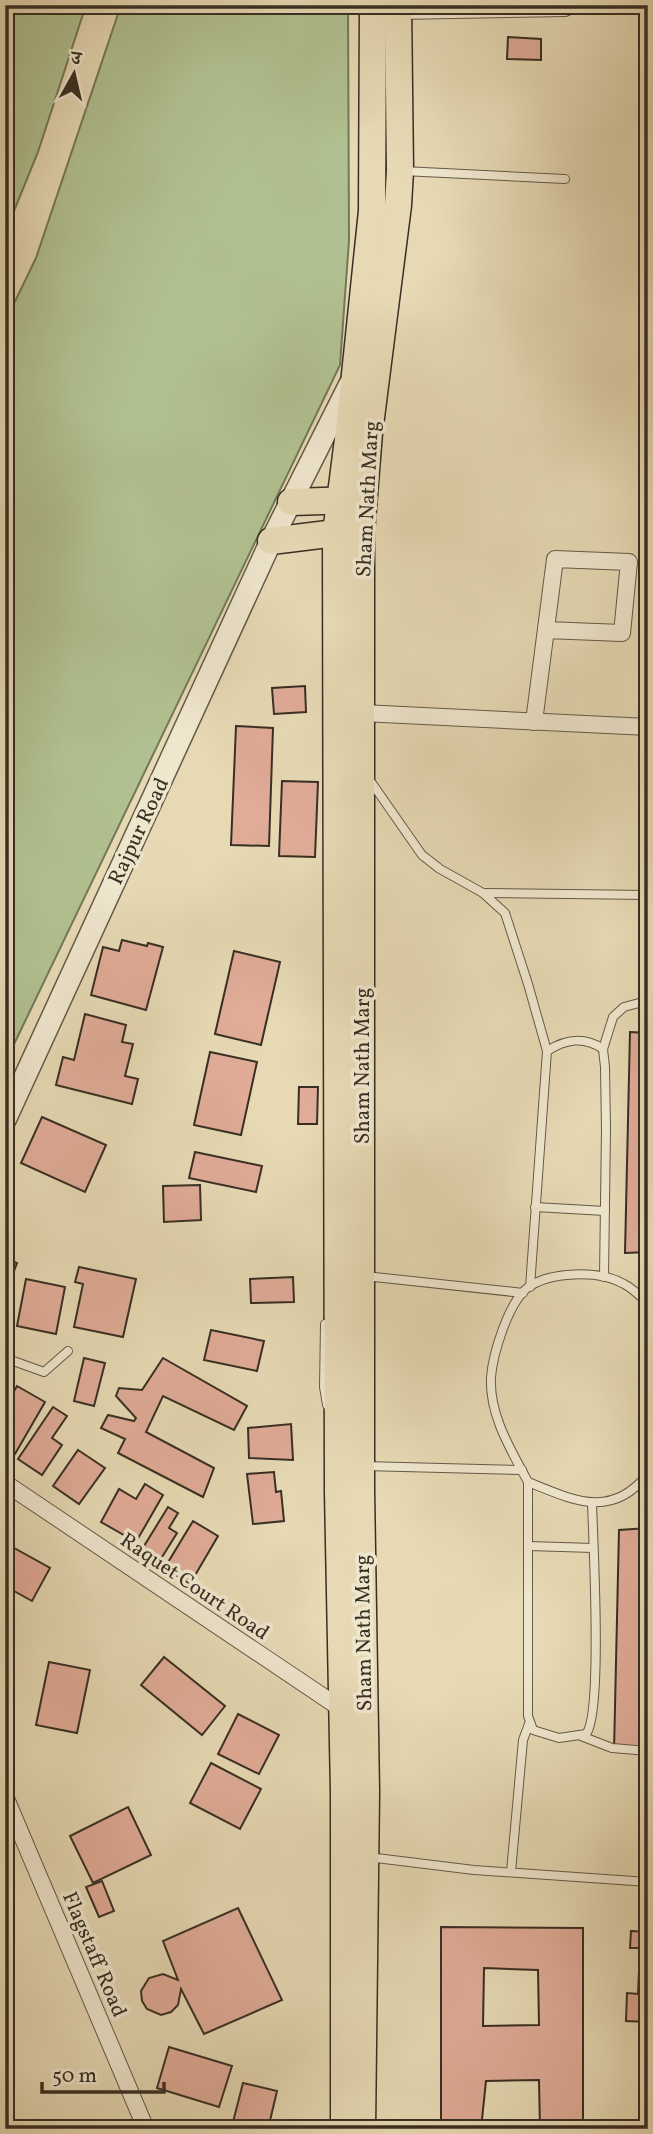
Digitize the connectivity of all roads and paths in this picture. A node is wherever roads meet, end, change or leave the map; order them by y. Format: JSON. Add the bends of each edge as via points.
{"nodes":[{"id":1,"x":570,"y":5,"type":"edge"},
{"id":2,"x":390,"y":7,"type":"edge"},
{"id":3,"x":400,"y":171,"type":"junction"},
{"id":4,"x":565,"y":179,"type":"dead end"},
{"id":5,"x":355,"y":373,"type":"junction"},
{"id":6,"x":352,"y":500,"type":"junction"},
{"id":7,"x":291,"y":502,"type":"junction"},
{"id":8,"x":348,"y":533,"type":"junction"},
{"id":9,"x":271,"y":541,"type":"junction"},
{"id":10,"x":546,"y":630,"type":"junction"},
{"id":11,"x":362,"y":713,"type":"junction"},
{"id":12,"x":534,"y":722,"type":"junction"},
{"id":13,"x":648,"y":727,"type":"edge"},
{"id":14,"x":349,"y":768,"type":"junction"},
{"id":15,"x":483,"y":893,"type":"junction"},
{"id":16,"x":648,"y":895,"type":"edge"},
{"id":17,"x":648,"y":1003,"type":"edge"},
{"id":18,"x":603,"y":1049,"type":"junction"},
{"id":19,"x":547,"y":1051,"type":"junction"},
{"id":20,"x":337,"y":1106,"type":"junction"},
{"id":21,"x":5,"y":1120,"type":"edge"},
{"id":22,"x":327,"y":1140,"type":"dead end"},
{"id":23,"x":535,"y":1208,"type":"junction"},
{"id":24,"x":605,"y":1211,"type":"junction"},
{"id":25,"x":349,"y":1276,"type":"junction"},
{"id":26,"x":604,"y":1277,"type":"junction"},
{"id":27,"x":526,"y":1290,"type":"junction"},
{"id":28,"x":648,"y":1304,"type":"edge"},
{"id":29,"x":325,"y":1308,"type":"dead end"},
{"id":30,"x":68,"y":1351,"type":"dead end"},
{"id":31,"x":5,"y":1358,"type":"edge"},
{"id":32,"x":338,"y":1430,"type":"junction"},
{"id":33,"x":349,"y":1465,"type":"junction"},
{"id":34,"x":522,"y":1470,"type":"junction"},
{"id":35,"x":648,"y":1474,"type":"edge"},
{"id":36,"x":528,"y":1482,"type":"junction"},
{"id":37,"x":5,"y":1483,"type":"edge"},
{"id":38,"x":592,"y":1503,"type":"junction"},
{"id":39,"x":529,"y":1546,"type":"junction"},
{"id":40,"x":593,"y":1548,"type":"junction"},
{"id":41,"x":354,"y":1715,"type":"junction"},
{"id":42,"x":529,"y":1724,"type":"junction"},
{"id":43,"x":581,"y":1736,"type":"junction"},
{"id":44,"x":648,"y":1751,"type":"edge"},
{"id":45,"x":5,"y":1796,"type":"edge"},
{"id":46,"x":355,"y":1856,"type":"junction"},
{"id":47,"x":511,"y":1872,"type":"junction"},
{"id":48,"x":648,"y":1882,"type":"edge"},
{"id":49,"x":146,"y":2129,"type":"edge"},
{"id":50,"x":344,"y":2129,"type":"edge"},
{"id":51,"x":362,"y":2129,"type":"edge"}],
"edges":[{"from":1,"to":2,"type":"street"},
{"from":2,"to":3,"type":"main road","name":"Sham Nath Marg"},
{"from":2,"to":5,"type":"main road","name":"Sham Nath Marg"},
{"from":3,"to":4,"type":"lane"},
{"from":3,"to":6,"type":"main road","name":"Sham Nath Marg","via":[[369,433]]},
{"from":5,"to":6,"type":"main road","name":"Sham Nath Marg"},
{"from":5,"to":7,"type":"street","name":"Rajpur Road"},
{"from":6,"to":7,"type":"main road"},
{"from":6,"to":8,"type":"main road","name":"Sham Nath Marg"},
{"from":7,"to":9,"type":"street","name":"Rajpur Road"},
{"from":8,"to":9,"type":"main road"},
{"from":8,"to":11,"type":"main road","name":"Sham Nath Marg"},
{"from":8,"to":14,"type":"main road","name":"Sham Nath Marg"},
{"from":9,"to":21,"type":"street","name":"Rajpur Road"},
{"from":10,"to":10,"type":"street","via":[[555,559],[629,562],[622,633]]},
{"from":10,"to":12,"type":"street"},
{"from":11,"to":12,"type":"street"},
{"from":11,"to":14,"type":"main road","name":"Sham Nath Marg"},
{"from":12,"to":13,"type":"street"},
{"from":14,"to":15,"type":"lane","via":[[422,855]]},
{"from":14,"to":20,"type":"main road","name":"Sham Nath Marg"},
{"from":14,"to":25,"type":"main road","name":"Sham Nath Marg"},
{"from":15,"to":16,"type":"lane"},
{"from":15,"to":19,"type":"lane","via":[[505,913]]},
{"from":17,"to":18,"type":"lane","via":[[624,1007],[613,1017]]},
{"from":18,"to":19,"type":"lane","via":[[592,1041],[576,1040]]},
{"from":18,"to":24,"type":"lane"},
{"from":19,"to":23,"type":"lane"},
{"from":20,"to":22,"type":"lane"},
{"from":20,"to":25,"type":"main road","name":"Sham Nath Marg"},
{"from":23,"to":24,"type":"lane"},
{"from":23,"to":27,"type":"lane"},
{"from":24,"to":26,"type":"lane"},
{"from":25,"to":27,"type":"lane"},
{"from":25,"to":32,"type":"main road","name":"Sham Nath Marg"},
{"from":25,"to":33,"type":"main road","name":"Sham Nath Marg"},
{"from":26,"to":27,"type":"lane","via":[[555,1276]]},
{"from":26,"to":28,"type":"lane","via":[[621,1282]]},
{"from":27,"to":34,"type":"lane","via":[[504,1326],[494,1352],[491,1380],[495,1413]]},
{"from":29,"to":32,"type":"lane","via":[[324,1394]]},
{"from":30,"to":31,"type":"lane","via":[[44,1372]]},
{"from":32,"to":33,"type":"main road","name":"Sham Nath Marg"},
{"from":33,"to":34,"type":"lane"},
{"from":33,"to":41,"type":"main road","name":"Sham Nath Marg"},
{"from":34,"to":36,"type":"lane"},
{"from":35,"to":38,"type":"lane","via":[[628,1494]]},
{"from":36,"to":38,"type":"lane"},
{"from":36,"to":39,"type":"lane"},
{"from":37,"to":41,"type":"street","name":"Raquet Court Road"},
{"from":38,"to":40,"type":"lane"},
{"from":39,"to":40,"type":"lane"},
{"from":39,"to":42,"type":"lane"},
{"from":40,"to":43,"type":"lane","via":[[596,1676],[590,1729]]},
{"from":41,"to":46,"type":"main road","name":"Sham Nath Marg"},
{"from":42,"to":43,"type":"lane","via":[[533,1730],[559,1738]]},
{"from":42,"to":47,"type":"lane","via":[[523,1740]]},
{"from":43,"to":44,"type":"lane","via":[[612,1748]]},
{"from":45,"to":49,"type":"street","name":"Flagstaff Road"},
{"from":46,"to":47,"type":"lane"},
{"from":46,"to":50,"type":"main road","name":"Sham Nath Marg"},
{"from":46,"to":51,"type":"main road","name":"Sham Nath Marg"},
{"from":47,"to":48,"type":"lane"}]}
